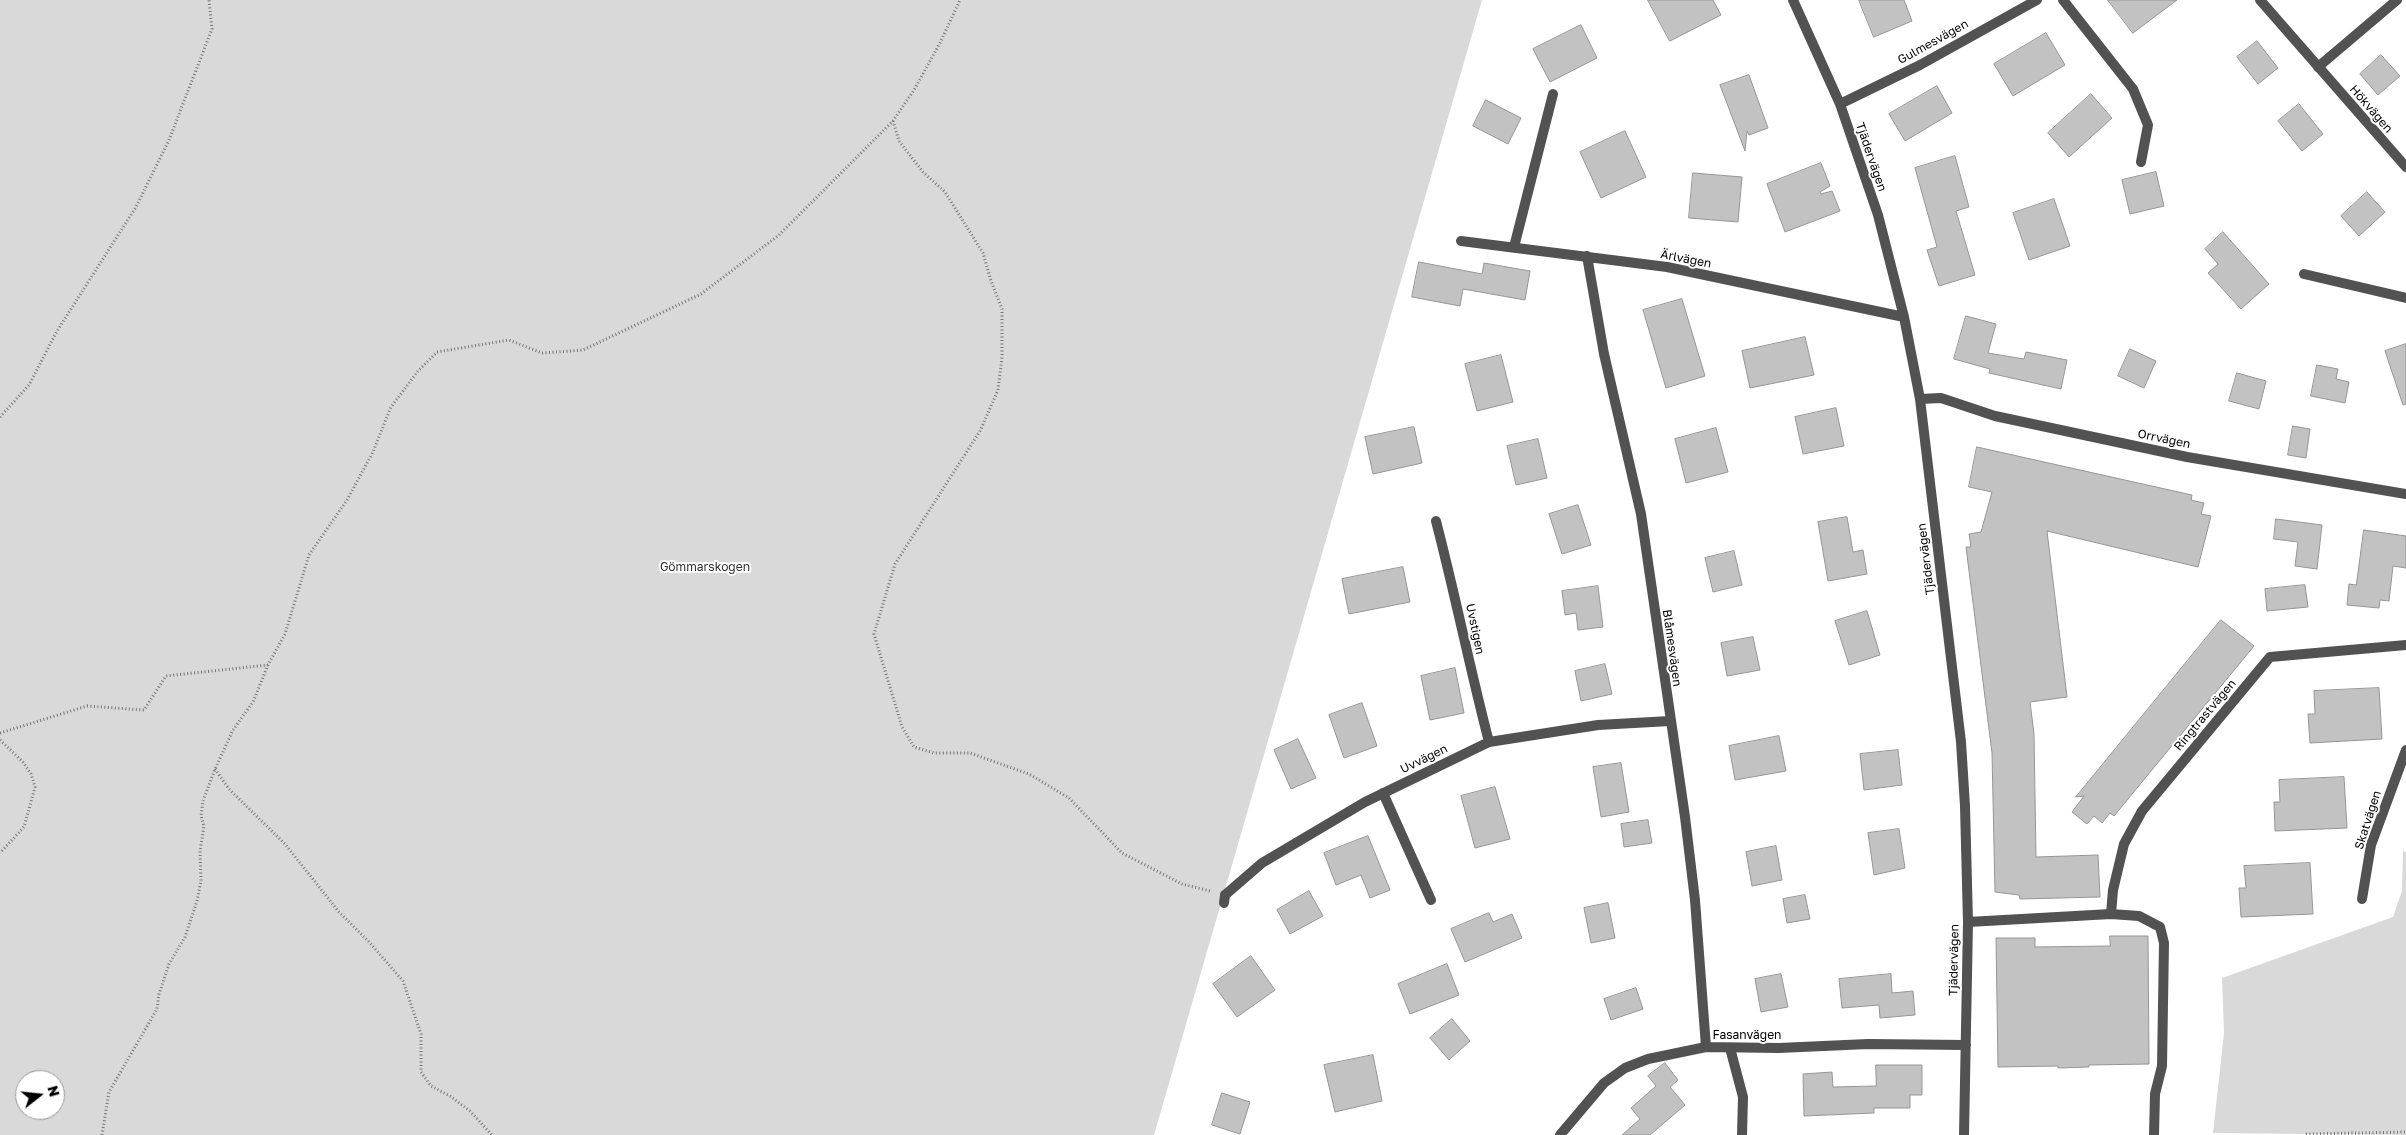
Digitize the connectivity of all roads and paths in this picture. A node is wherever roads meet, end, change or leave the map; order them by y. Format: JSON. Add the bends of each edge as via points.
{"nodes":[{"id":1,"x":209,"y":0,"type":"edge"},
{"id":2,"x":960,"y":0,"type":"edge"},
{"id":3,"x":1793,"y":0,"type":"edge"},
{"id":4,"x":2037,"y":0,"type":"edge"},
{"id":5,"x":2063,"y":0,"type":"edge"},
{"id":6,"x":2260,"y":0,"type":"edge"},
{"id":7,"x":2397,"y":0,"type":"edge"},
{"id":8,"x":2318,"y":67,"type":"junction"},
{"id":9,"x":1553,"y":94,"type":"dead end"},
{"id":10,"x":1840,"y":104,"type":"junction"},
{"id":11,"x":893,"y":121,"type":"junction"},
{"id":12,"x":2141,"y":162,"type":"dead end"},
{"id":13,"x":2406,"y":167,"type":"edge"},
{"id":14,"x":1461,"y":241,"type":"dead end"},
{"id":15,"x":1514,"y":247,"type":"junction"},
{"id":16,"x":1587,"y":256,"type":"junction"},
{"id":17,"x":2304,"y":274,"type":"dead end"},
{"id":18,"x":2406,"y":298,"type":"edge"},
{"id":19,"x":1904,"y":316,"type":"junction"},
{"id":20,"x":1920,"y":399,"type":"junction"},
{"id":21,"x":0,"y":417,"type":"edge"},
{"id":22,"x":2406,"y":494,"type":"edge"},
{"id":23,"x":1436,"y":521,"type":"dead end"},
{"id":24,"x":2406,"y":646,"type":"edge"},
{"id":25,"x":268,"y":665,"type":"junction"},
{"id":26,"x":1670,"y":721,"type":"junction"},
{"id":27,"x":0,"y":733,"type":"edge"},
{"id":28,"x":0,"y":740,"type":"edge"},
{"id":29,"x":1489,"y":742,"type":"junction"},
{"id":30,"x":2406,"y":750,"type":"edge"},
{"id":31,"x":215,"y":770,"type":"junction"},
{"id":32,"x":1383,"y":793,"type":"junction"},
{"id":33,"x":0,"y":853,"type":"edge"},
{"id":34,"x":1225,"y":899,"type":"joint"},
{"id":35,"x":1431,"y":900,"type":"dead end"},
{"id":36,"x":2362,"y":900,"type":"dead end"},
{"id":37,"x":2111,"y":914,"type":"junction"},
{"id":38,"x":1968,"y":922,"type":"junction"},
{"id":39,"x":1966,"y":1045,"type":"junction"},
{"id":40,"x":1706,"y":1047,"type":"junction"},
{"id":41,"x":1730,"y":1048,"type":"junction"},
{"id":42,"x":2406,"y":1132,"type":"edge"},
{"id":43,"x":2306,"y":1134,"type":"edge"},
{"id":44,"x":102,"y":1135,"type":"edge"},
{"id":45,"x":492,"y":1135,"type":"edge"},
{"id":46,"x":1560,"y":1135,"type":"edge"},
{"id":47,"x":1742,"y":1135,"type":"edge"},
{"id":48,"x":1964,"y":1135,"type":"edge"},
{"id":49,"x":2154,"y":1135,"type":"edge"}],
"edges":[{"from":1,"to":21,"type":"path","via":[[212,29],[169,140],[136,207],[57,331],[29,385]]},
{"from":2,"to":11,"type":"path","via":[[914,90]]},
{"from":3,"to":10,"type":"street","name":"Tjädervägen"},
{"from":4,"to":10,"type":"street","name":"Gulmesvägen","via":[[1920,65]]},
{"from":5,"to":12,"type":"street","via":[[2133,89],[2148,125]]},
{"from":6,"to":8,"type":"street","name":"Hökvägen"},
{"from":7,"to":8,"type":"street"},
{"from":8,"to":13,"type":"street","name":"Hökvägen"},
{"from":9,"to":15,"type":"street"},
{"from":10,"to":19,"type":"street","name":"Tjädervägen","via":[[1878,215]]},
{"from":11,"to":25,"type":"path","via":[[779,235],[701,294],[583,350],[542,353],[509,340],[437,352],[391,407],[373,452],[347,500],[309,555],[285,634]]},
{"from":11,"to":34,"type":"path","via":[[898,141],[945,192],[983,254],[1002,309],[998,390],[980,431],[895,564],[874,634],[902,727],[914,747],[934,753],[970,753],[1029,774],[1069,798],[1122,854],[1182,884]]},
{"from":14,"to":15,"type":"street","name":"Ärlvägen"},
{"from":15,"to":16,"type":"street","name":"Ärlvägen"},
{"from":16,"to":19,"type":"street","name":"Ärlvägen","via":[[1667,267]]},
{"from":16,"to":26,"type":"street","name":"Blåmesvägen","via":[[1604,354],[1641,514]]},
{"from":17,"to":18,"type":"street"},
{"from":19,"to":20,"type":"street","name":"Tjädervägen"},
{"from":20,"to":22,"type":"street","name":"Orrvägen","via":[[1941,398],[1995,416],[2187,457]]},
{"from":20,"to":38,"type":"street","name":"Tjädervägen","via":[[1961,742]]},
{"from":23,"to":29,"type":"street","name":"Uvstigen"},
{"from":24,"to":37,"type":"street","name":"Ringtrastvägen","via":[[2270,657],[2142,811],[2124,844]]},
{"from":25,"to":27,"type":"path","via":[[166,676],[144,710],[87,706]]},
{"from":25,"to":31,"type":"path"},
{"from":26,"to":29,"type":"street","name":"Uvvägen","via":[[1598,725]]},
{"from":26,"to":40,"type":"street","name":"Blåmesvägen","via":[[1695,900]]},
{"from":28,"to":33,"type":"path","via":[[24,762],[35,787],[24,827]]},
{"from":29,"to":32,"type":"street","name":"Uvvägen"},
{"from":30,"to":36,"type":"street","name":"Skatvägen","via":[[2371,845]]},
{"from":31,"to":44,"type":"path","via":[[202,808],[201,881],[185,937],[169,964],[157,1009],[109,1092]]},
{"from":31,"to":45,"type":"path","via":[[229,790],[284,844],[339,912],[403,981],[421,1034],[421,1072],[431,1086],[470,1111]]},
{"from":32,"to":34,"type":"street","name":"Uvvägen","via":[[1262,863]]},
{"from":32,"to":35,"type":"street"},
{"from":37,"to":38,"type":"street"},
{"from":37,"to":49,"type":"street","via":[[2139,916],[2160,927],[2164,943],[2162,1066],[2155,1094]]},
{"from":38,"to":39,"type":"street","name":"Tjädervägen"},
{"from":39,"to":41,"type":"street","name":"Fasanvägen"},
{"from":39,"to":48,"type":"street","name":"Tjädervägen"},
{"from":40,"to":41,"type":"street","name":"Fasanvägen"},
{"from":40,"to":46,"type":"street","name":"Fasanvägen","via":[[1648,1059],[1625,1068],[1604,1083]]},
{"from":41,"to":47,"type":"street","via":[[1743,1097]]},
{"from":42,"to":43,"type":"path"}]}
